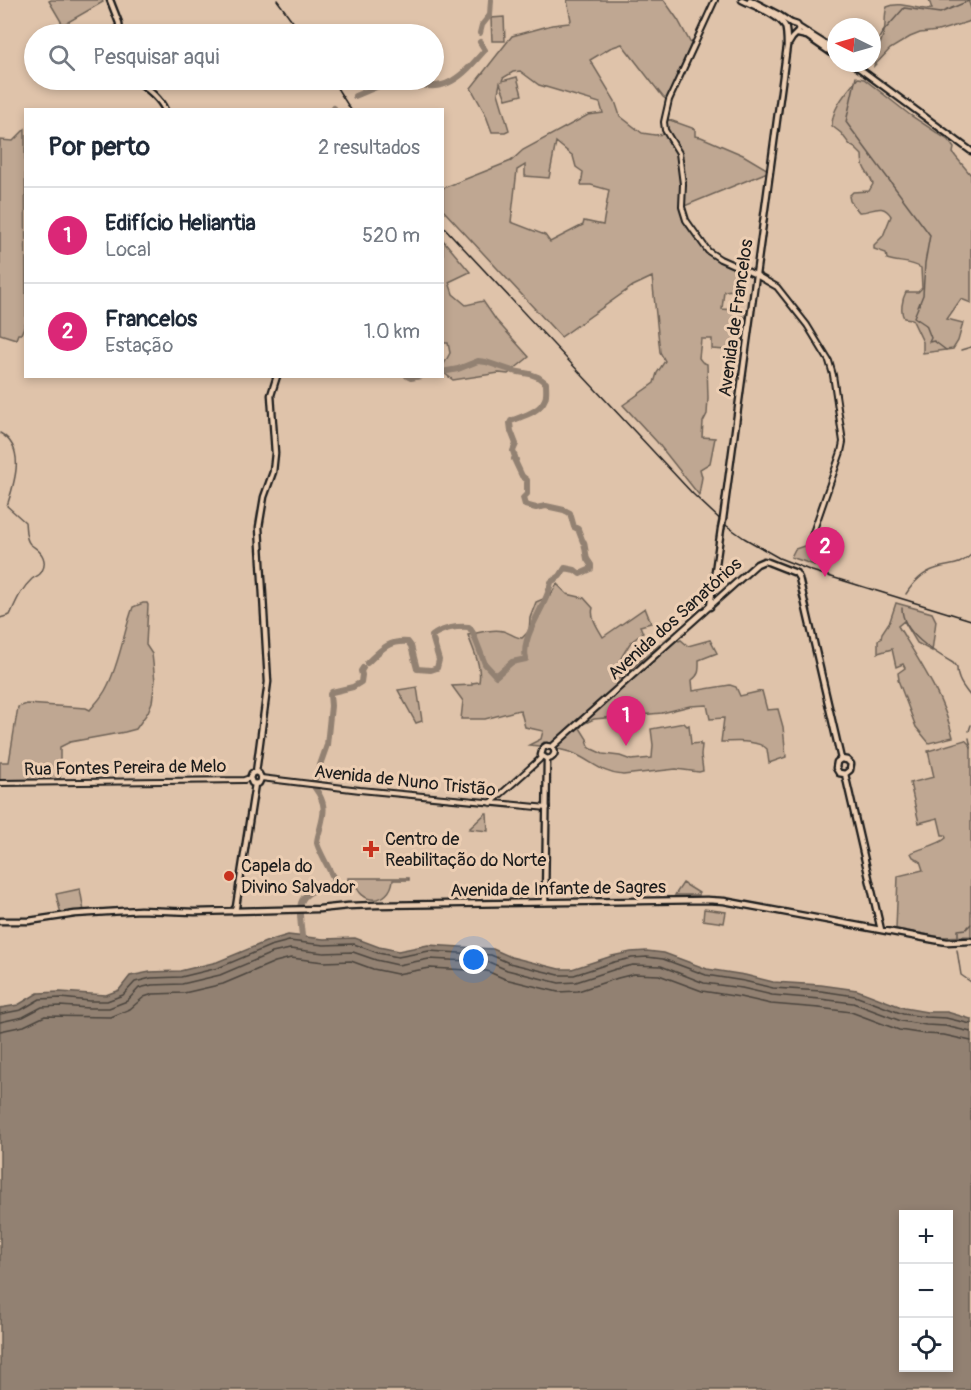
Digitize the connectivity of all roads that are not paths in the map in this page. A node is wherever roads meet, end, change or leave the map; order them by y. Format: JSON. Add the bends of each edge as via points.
{"nodes":[{"id":1,"x":110,"y":0,"type":"edge"},
{"id":2,"x":715,"y":0,"type":"edge"},
{"id":3,"x":742,"y":0,"type":"edge"},
{"id":4,"x":750,"y":0,"type":"edge"},
{"id":5,"x":791,"y":23,"type":"junction"},
{"id":6,"x":119,"y":24,"type":"edge"},
{"id":7,"x":798,"y":26,"type":"junction"},
{"id":8,"x":786,"y":30,"type":"junction"},
{"id":9,"x":795,"y":35,"type":"junction"},
{"id":10,"x":787,"y":46,"type":"junction"},
{"id":11,"x":827,"y":47,"type":"edge"},
{"id":12,"x":827,"y":48,"type":"edge"},
{"id":13,"x":863,"y":72,"type":"edge"},
{"id":14,"x":147,"y":90,"type":"edge"},
{"id":15,"x":165,"y":108,"type":"edge"},
{"id":16,"x":971,"y":151,"type":"edge"},
{"id":17,"x":756,"y":275,"type":"junction"},
{"id":18,"x":276,"y":378,"type":"edge"},
{"id":19,"x":810,"y":544,"type":"dead end"},
{"id":20,"x":712,"y":593,"type":"junction"},
{"id":21,"x":722,"y":597,"type":"junction"},
{"id":22,"x":710,"y":607,"type":"junction"},
{"id":23,"x":552,"y":747,"type":"junction"},
{"id":24,"x":544,"y":757,"type":"junction"},
{"id":25,"x":841,"y":759,"type":"junction"},
{"id":26,"x":256,"y":772,"type":"junction"},
{"id":27,"x":845,"y":774,"type":"junction"},
{"id":28,"x":250,"y":778,"type":"junction"},
{"id":29,"x":261,"y":778,"type":"junction"},
{"id":30,"x":0,"y":783,"type":"edge"},
{"id":31,"x":255,"y":784,"type":"junction"},
{"id":32,"x":490,"y":803,"type":"junction"},
{"id":33,"x":547,"y":808,"type":"junction"},
{"id":34,"x":545,"y":902,"type":"junction"},
{"id":35,"x":234,"y":911,"type":"junction"},
{"id":36,"x":878,"y":917,"type":"junction"},
{"id":37,"x":0,"y":921,"type":"edge"},
{"id":38,"x":868,"y":927,"type":"junction"},
{"id":39,"x":881,"y":930,"type":"junction"},
{"id":40,"x":971,"y":941,"type":"edge"}],
"edges":[{"from":1,"to":6,"type":"main road"},
{"from":2,"to":17,"type":"street","via":[[669,100],[664,130],[679,153],[686,220],[720,260]]},
{"from":3,"to":8,"type":"main road","via":[[776,18]]},
{"from":4,"to":5,"type":"main road"},
{"from":5,"to":7,"type":"main road"},
{"from":5,"to":8,"type":"main road"},
{"from":7,"to":9,"type":"main road"},
{"from":7,"to":11,"type":"main road"},
{"from":8,"to":9,"type":"main road","via":[[789,36]]},
{"from":8,"to":10,"type":"main road","name":"Avenida de Francelos"},
{"from":9,"to":10,"type":"main road","name":"Avenida de Francelos"},
{"from":9,"to":12,"type":"main road","via":[[807,36]]},
{"from":10,"to":17,"type":"main road","name":"Avenida de Francelos"},
{"from":13,"to":16,"type":"main road"},
{"from":14,"to":15,"type":"main road"},
{"from":17,"to":19,"type":"street","via":[[777,287],[807,325],[824,351],[833,375],[842,452]]},
{"from":17,"to":20,"type":"main road","name":"Avenida de Francelos","bridge":true},
{"from":18,"to":26,"type":"main road","via":[[272,395],[273,472],[259,527],[268,682]]},
{"from":20,"to":21,"type":"main road"},
{"from":20,"to":22,"type":"main road","name":"Avenida de Francelos"},
{"from":21,"to":22,"type":"main road","name":"Avenida dos Sanatórios"},
{"from":21,"to":25,"type":"main road","name":"Avenida dos Sanatórios","via":[[764,561],[796,573]]},
{"from":22,"to":23,"type":"main road","name":"Avenida dos Sanatórios"},
{"from":23,"to":24,"type":"main road","name":"Avenida dos Sanatórios","via":[[554,755]]},
{"from":23,"to":24,"type":"main road","name":"Avenida dos Sanatórios","via":[[544,747]]},
{"from":24,"to":32,"type":"street","name":"Avenida dos Sanatórios"},
{"from":24,"to":33,"type":"main road"},
{"from":25,"to":27,"type":"main road","via":[[836,768]]},
{"from":25,"to":27,"type":"main road","via":[[850,764]]},
{"from":26,"to":28,"type":"main road"},
{"from":26,"to":29,"type":"main road"},
{"from":27,"to":36,"type":"main road"},
{"from":28,"to":30,"type":"street","name":"Rua Fontes Pereira de Melo"},
{"from":28,"to":31,"type":"main road"},
{"from":29,"to":31,"type":"main road"},
{"from":29,"to":32,"type":"street","name":"Avenida de Nuno Tristão"},
{"from":31,"to":35,"type":"main road"},
{"from":32,"to":33,"type":"street","name":"Avenida de Nuno Tristão"},
{"from":33,"to":34,"type":"main road"},
{"from":34,"to":35,"type":"main road","name":"Avenida de Infante de Sagres"},
{"from":34,"to":38,"type":"main road","name":"Avenida de Infante de Sagres","via":[[707,900]]},
{"from":35,"to":37,"type":"main road","name":"Avenida de Infante de Sagres","via":[[140,910]]},
{"from":36,"to":38,"type":"main road"},
{"from":36,"to":39,"type":"main road"},
{"from":38,"to":39,"type":"main road","name":"Avenida de Infante de Sagres"},
{"from":39,"to":40,"type":"main road","name":"Avenida de Infante de Sagres","via":[[947,942]]}]}
